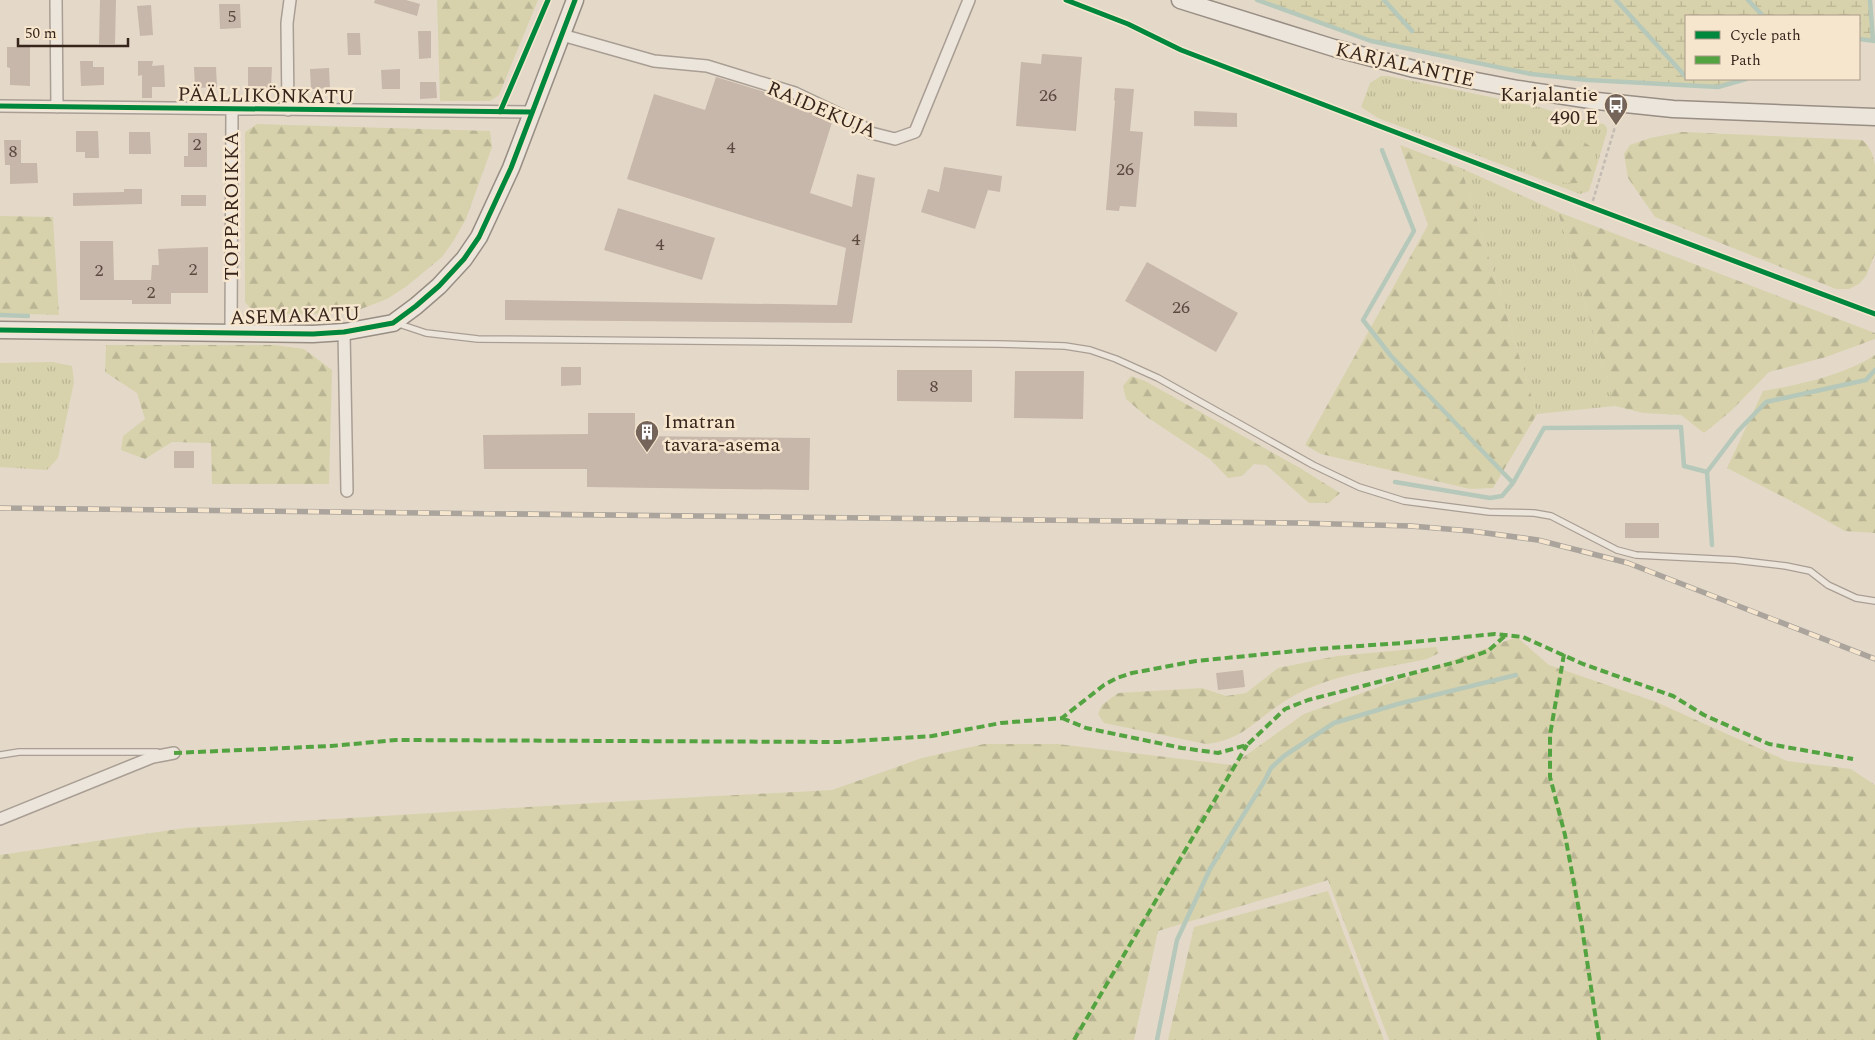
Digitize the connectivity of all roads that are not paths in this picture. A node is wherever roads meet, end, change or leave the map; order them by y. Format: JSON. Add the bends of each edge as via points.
{"nodes":[{"id":1,"x":56,"y":0,"type":"edge"},
{"id":2,"x":290,"y":0,"type":"edge"},
{"id":3,"x":575,"y":0,"type":"edge"},
{"id":4,"x":969,"y":0,"type":"edge"},
{"id":5,"x":1180,"y":0,"type":"edge"},
{"id":6,"x":562,"y":35,"type":"junction"},
{"id":7,"x":0,"y":106,"type":"edge"},
{"id":8,"x":57,"y":107,"type":"junction"},
{"id":9,"x":232,"y":109,"type":"junction"},
{"id":10,"x":288,"y":110,"type":"junction"},
{"id":11,"x":532,"y":112,"type":"junction"},
{"id":12,"x":1875,"y":117,"type":"edge"},
{"id":13,"x":393,"y":323,"type":"junction"},
{"id":14,"x":0,"y":330,"type":"edge"},
{"id":15,"x":344,"y":332,"type":"junction"},
{"id":16,"x":231,"y":333,"type":"junction"},
{"id":17,"x":347,"y":492,"type":"dead end"},
{"id":18,"x":1875,"y":601,"type":"edge"},
{"id":19,"x":174,"y":752,"type":"joint"},
{"id":20,"x":0,"y":755,"type":"edge"},
{"id":21,"x":0,"y":819,"type":"edge"}],
"edges":[{"from":1,"to":8,"type":"street"},
{"from":2,"to":10,"type":"street","via":[[287,23]]},
{"from":3,"to":6,"type":"street","name":"ASEMAKATU"},
{"from":4,"to":6,"type":"street","name":"RAIDEKUJA","via":[[915,132],[895,139],[871,133],[856,122],[795,93],[707,66],[654,61]]},
{"from":5,"to":12,"type":"street","name":"KARJALANTIE","via":[[1334,48],[1414,69],[1518,89],[1673,109]]},
{"from":6,"to":11,"type":"street","name":"ASEMAKATU"},
{"from":7,"to":8,"type":"street","name":"PÄÄLLIKÖNKATU"},
{"from":8,"to":9,"type":"street","name":"PÄÄLLIKÖNKATU"},
{"from":9,"to":10,"type":"street","name":"PÄÄLLIKÖNKATU"},
{"from":9,"to":16,"type":"street","name":"TOPPAROIKKA"},
{"from":10,"to":11,"type":"street","name":"PÄÄLLIKÖNKATU"},
{"from":11,"to":13,"type":"street","name":"ASEMAKATU","via":[[511,168],[479,237],[464,260],[440,286]]},
{"from":13,"to":15,"type":"street","name":"ASEMAKATU"},
{"from":13,"to":18,"type":"lane","via":[[426,333],[478,338],[998,344],[1090,350],[1158,378],[1313,466],[1358,487],[1404,501],[1552,516],[1600,543],[1636,555],[1735,560],[1810,571],[1828,585],[1856,598]]},
{"from":14,"to":16,"type":"street","name":"ASEMAKATU"},
{"from":15,"to":16,"type":"street","name":"ASEMAKATU"},
{"from":15,"to":17,"type":"street"},
{"from":19,"to":20,"type":"lane","via":[[19,752]]},
{"from":19,"to":21,"type":"street","via":[[153,756]]}]}
